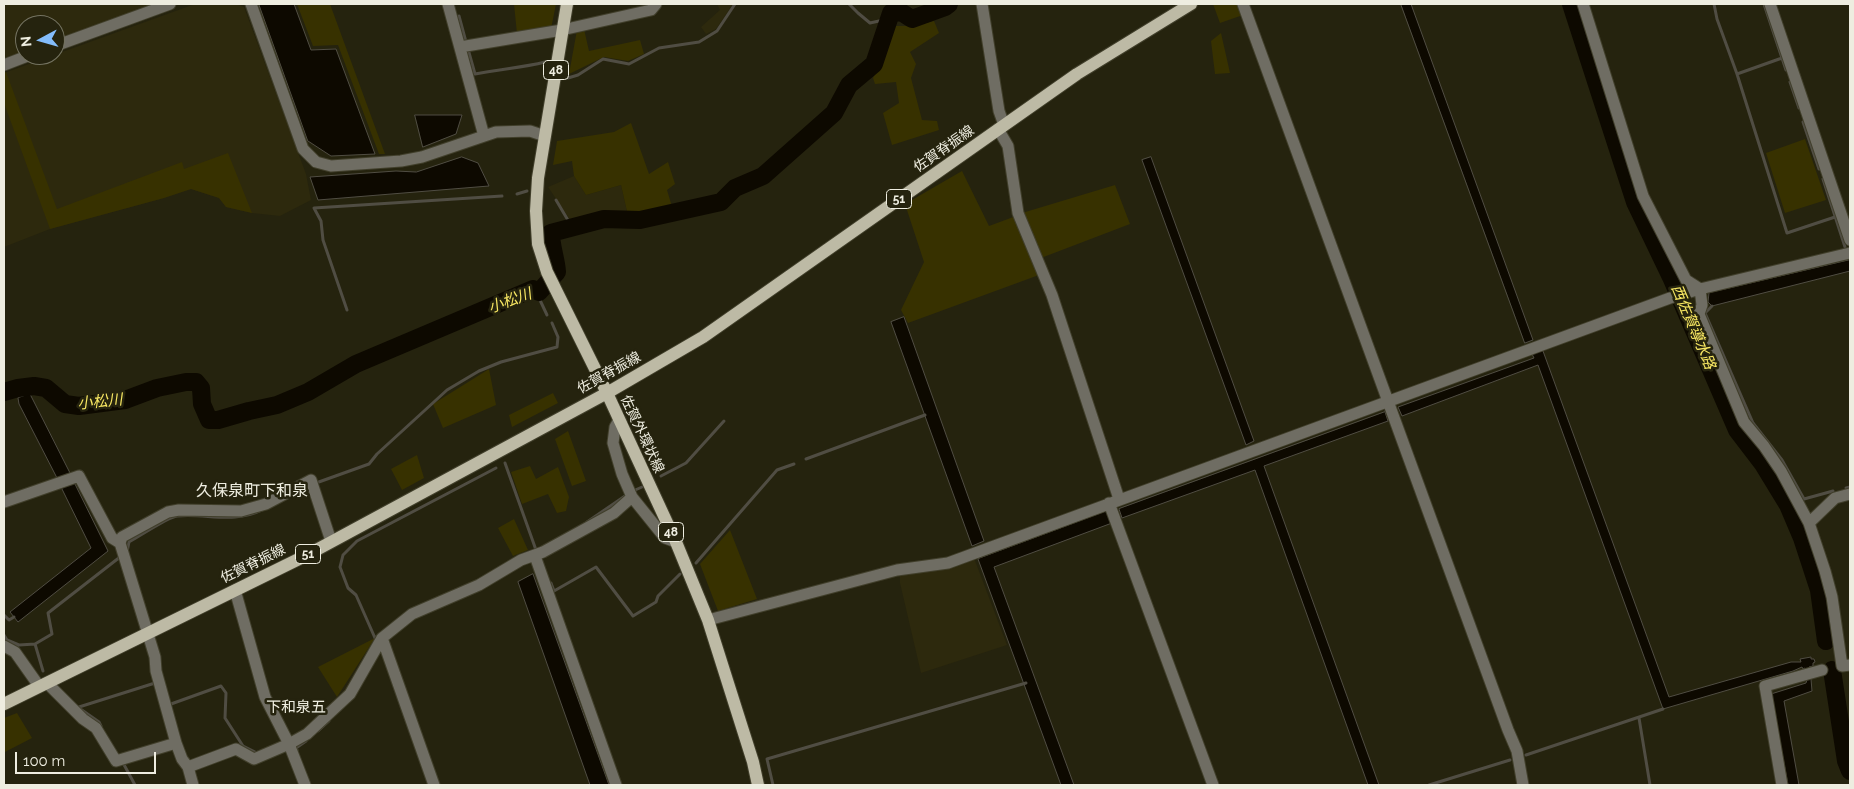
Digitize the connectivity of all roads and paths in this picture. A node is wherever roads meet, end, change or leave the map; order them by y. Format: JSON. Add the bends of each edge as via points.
{"nodes":[{"id":1,"x":170,"y":4,"type":"edge"},
{"id":2,"x":251,"y":4,"type":"edge"},
{"id":3,"x":448,"y":4,"type":"edge"},
{"id":4,"x":567,"y":4,"type":"edge"},
{"id":5,"x":656,"y":4,"type":"edge"},
{"id":6,"x":982,"y":4,"type":"edge"},
{"id":7,"x":1191,"y":4,"type":"edge"},
{"id":8,"x":1243,"y":4,"type":"edge"},
{"id":9,"x":1583,"y":4,"type":"edge"},
{"id":10,"x":1770,"y":4,"type":"edge"},
{"id":11,"x":562,"y":30,"type":"junction"},
{"id":12,"x":65,"y":42,"type":"edge"},
{"id":13,"x":460,"y":47,"type":"junction"},
{"id":14,"x":1001,"y":127,"type":"junction"},
{"id":15,"x":484,"y":136,"type":"junction"},
{"id":16,"x":545,"y":136,"type":"junction"},
{"id":17,"x":1850,"y":240,"type":"edge"},
{"id":18,"x":1850,"y":253,"type":"edge"},
{"id":19,"x":1700,"y":289,"type":"junction"},
{"id":20,"x":607,"y":392,"type":"junction"},
{"id":21,"x":1392,"y":410,"type":"junction"},
{"id":22,"x":619,"y":420,"type":"junction"},
{"id":23,"x":1850,"y":494,"type":"edge"},
{"id":24,"x":632,"y":497,"type":"junction"},
{"id":25,"x":4,"y":502,"type":"edge"},
{"id":26,"x":1114,"y":509,"type":"junction"},
{"id":27,"x":1809,"y":523,"type":"junction"},
{"id":28,"x":331,"y":541,"type":"junction"},
{"id":29,"x":676,"y":542,"type":"junction"},
{"id":30,"x":120,"y":543,"type":"junction"},
{"id":31,"x":535,"y":556,"type":"junction"},
{"id":32,"x":236,"y":590,"type":"junction"},
{"id":33,"x":708,"y":620,"type":"junction"},
{"id":34,"x":147,"y":634,"type":"junction"},
{"id":35,"x":382,"y":638,"type":"junction"},
{"id":36,"x":8,"y":649,"type":"edge"},
{"id":37,"x":1850,"y":665,"type":"edge"},
{"id":38,"x":1822,"y":670,"type":"dead end"},
{"id":39,"x":43,"y":685,"type":"junction"},
{"id":40,"x":4,"y":704,"type":"edge"},
{"id":41,"x":176,"y":743,"type":"junction"},
{"id":42,"x":289,"y":744,"type":"junction"},
{"id":43,"x":188,"y":767,"type":"junction"},
{"id":44,"x":193,"y":785,"type":"edge"},
{"id":45,"x":305,"y":785,"type":"edge"},
{"id":46,"x":434,"y":785,"type":"edge"},
{"id":47,"x":616,"y":785,"type":"edge"},
{"id":48,"x":758,"y":785,"type":"edge"},
{"id":49,"x":1213,"y":785,"type":"edge"},
{"id":50,"x":1523,"y":785,"type":"edge"},
{"id":51,"x":1782,"y":785,"type":"edge"}],
"edges":[{"from":1,"to":12,"type":"street"},
{"from":2,"to":15,"type":"street","via":[[303,149],[316,162],[331,166],[400,161]]},
{"from":3,"to":13,"type":"street"},
{"from":4,"to":11,"type":"main road","name":"佐賀外環状線","number":"48"},
{"from":5,"to":11,"type":"street","via":[[650,10]]},
{"from":6,"to":14,"type":"street"},
{"from":7,"to":14,"type":"main road","name":"佐賀脊振線","number":"51","via":[[1077,74]]},
{"from":8,"to":21,"type":"street"},
{"from":9,"to":19,"type":"street","via":[[1643,196],[1686,280]]},
{"from":10,"to":17,"type":"street"},
{"from":11,"to":13,"type":"street"},
{"from":11,"to":16,"type":"main road","name":"佐賀外環状線","number":"48"},
{"from":13,"to":15,"type":"street"},
{"from":14,"to":20,"type":"main road","name":"佐賀脊振線","number":"51","via":[[703,337]]},
{"from":14,"to":26,"type":"street","via":[[1008,146],[1018,213],[1052,295]]},
{"from":15,"to":16,"type":"street","via":[[511,131]]},
{"from":16,"to":20,"type":"main road","name":"佐賀外環状線","number":"48","via":[[538,178],[538,244],[547,272]]},
{"from":18,"to":19,"type":"street"},
{"from":19,"to":21,"type":"street","via":[[1534,348]]},
{"from":19,"to":27,"type":"street","via":[[1702,304],[1699,314],[1744,422],[1781,471]]},
{"from":20,"to":22,"type":"main road","name":"佐賀外環状線","number":"48"},
{"from":20,"to":28,"type":"main road","name":"佐賀脊振線","number":"51"},
{"from":21,"to":26,"type":"street"},
{"from":21,"to":50,"type":"street","via":[[1517,751]]},
{"from":22,"to":24,"type":"street","via":[[613,443]]},
{"from":22,"to":29,"type":"main road","name":"佐賀外環状線","number":"48"},
{"from":23,"to":27,"type":"street","via":[[1835,498]]},
{"from":24,"to":29,"type":"street","via":[[665,538]]},
{"from":24,"to":31,"type":"street","via":[[614,512]]},
{"from":25,"to":30,"type":"street","via":[[80,476],[112,538]]},
{"from":26,"to":33,"type":"street","via":[[948,563],[897,570]]},
{"from":26,"to":49,"type":"street"},
{"from":27,"to":37,"type":"street","via":[[1832,597],[1842,666]]},
{"from":28,"to":30,"type":"street","via":[[311,480],[266,504],[241,511],[168,512],[122,537]]},
{"from":28,"to":32,"type":"main road","name":"佐賀脊振線","number":"51"},
{"from":29,"to":33,"type":"main road","name":"佐賀外環状線","number":"48"},
{"from":30,"to":34,"type":"street"},
{"from":31,"to":35,"type":"street","via":[[412,614]]},
{"from":31,"to":47,"type":"street"},
{"from":32,"to":34,"type":"main road","name":"佐賀脊振線","number":"51"},
{"from":32,"to":42,"type":"street","via":[[265,696]]},
{"from":33,"to":48,"type":"main road","name":"佐賀外環状線","number":"48"},
{"from":34,"to":39,"type":"main road","name":"佐賀脊振線","number":"51"},
{"from":34,"to":41,"type":"street"},
{"from":35,"to":42,"type":"street","via":[[350,694],[307,734]]},
{"from":35,"to":46,"type":"street"},
{"from":36,"to":39,"type":"street"},
{"from":38,"to":51,"type":"street","via":[[1765,686]]},
{"from":39,"to":40,"type":"main road","name":"佐賀脊振線","number":"51"},
{"from":39,"to":41,"type":"street","via":[[96,728],[120,760]]},
{"from":41,"to":43,"type":"street"},
{"from":42,"to":43,"type":"street","via":[[254,759],[236,749]]},
{"from":42,"to":45,"type":"street"},
{"from":43,"to":44,"type":"street"}]}
